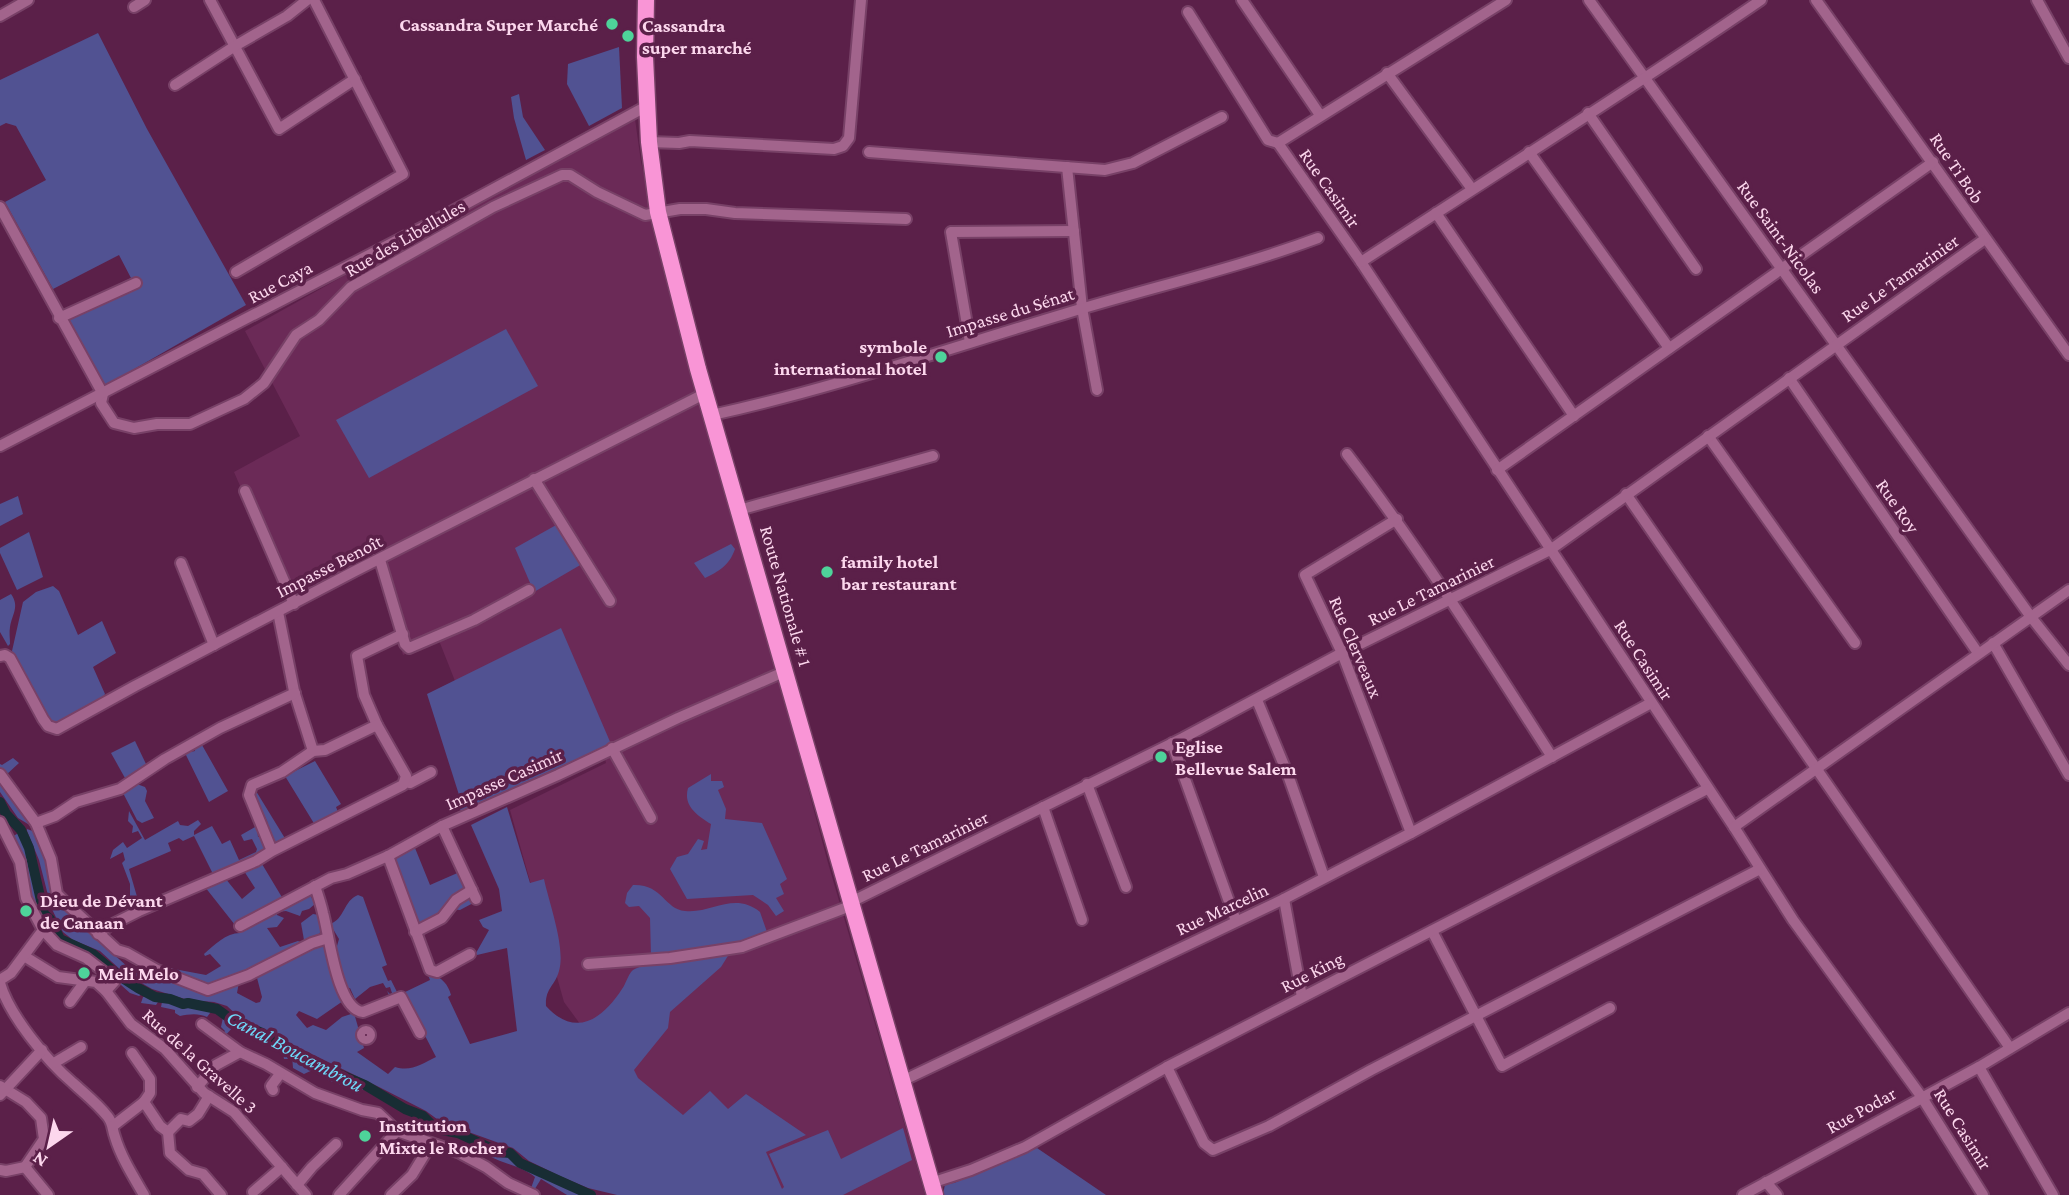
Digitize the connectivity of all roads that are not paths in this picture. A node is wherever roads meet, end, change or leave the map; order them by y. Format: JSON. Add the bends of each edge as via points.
{"nodes":[{"id":1,"x":28,"y":0,"type":"edge"},
{"id":2,"x":145,"y":0,"type":"edge"},
{"id":3,"x":210,"y":0,"type":"edge"},
{"id":4,"x":307,"y":0,"type":"edge"},
{"id":5,"x":314,"y":0,"type":"edge"},
{"id":6,"x":646,"y":0,"type":"edge"},
{"id":7,"x":861,"y":0,"type":"edge"},
{"id":8,"x":1242,"y":0,"type":"edge"},
{"id":9,"x":1506,"y":0,"type":"edge"},
{"id":10,"x":1590,"y":0,"type":"edge"},
{"id":11,"x":1761,"y":0,"type":"edge"},
{"id":12,"x":1817,"y":0,"type":"edge"},
{"id":13,"x":2037,"y":0,"type":"edge"},
{"id":14,"x":134,"y":7,"type":"dead end"},
{"id":15,"x":1188,"y":12,"type":"dead end"},
{"id":16,"x":0,"y":16,"type":"edge"},
{"id":17,"x":235,"y":46,"type":"junction"},
{"id":18,"x":2069,"y":58,"type":"edge"},
{"id":19,"x":1387,"y":73,"type":"junction"},
{"id":20,"x":355,"y":79,"type":"junction"},
{"id":21,"x":1645,"y":79,"type":"junction"},
{"id":22,"x":175,"y":85,"type":"dead end"},
{"id":23,"x":647,"y":106,"type":"junction"},
{"id":24,"x":1588,"y":113,"type":"junction"},
{"id":25,"x":1320,"y":115,"type":"junction"},
{"id":26,"x":1222,"y":117,"type":"dead end"},
{"id":27,"x":649,"y":142,"type":"junction"},
{"id":28,"x":1278,"y":144,"type":"junction"},
{"id":29,"x":869,"y":152,"type":"dead end"},
{"id":30,"x":1530,"y":152,"type":"junction"},
{"id":31,"x":1933,"y":162,"type":"junction"},
{"id":32,"x":1067,"y":167,"type":"junction"},
{"id":33,"x":1472,"y":189,"type":"junction"},
{"id":34,"x":0,"y":207,"type":"edge"},
{"id":35,"x":658,"y":212,"type":"junction"},
{"id":36,"x":1436,"y":213,"type":"junction"},
{"id":37,"x":906,"y":219,"type":"dead end"},
{"id":38,"x":1074,"y":232,"type":"junction"},
{"id":39,"x":1318,"y":238,"type":"dead end"},
{"id":40,"x":1984,"y":239,"type":"junction"},
{"id":41,"x":1361,"y":262,"type":"junction"},
{"id":42,"x":1783,"y":268,"type":"junction"},
{"id":43,"x":1696,"y":269,"type":"dead end"},
{"id":44,"x":236,"y":272,"type":"dead end"},
{"id":45,"x":136,"y":282,"type":"dead end"},
{"id":46,"x":1082,"y":308,"type":"junction"},
{"id":47,"x":60,"y":318,"type":"junction"},
{"id":48,"x":970,"y":342,"type":"junction"},
{"id":49,"x":1837,"y":344,"type":"junction"},
{"id":50,"x":1670,"y":348,"type":"junction"},
{"id":51,"x":2069,"y":355,"type":"edge"},
{"id":52,"x":1789,"y":378,"type":"junction"},
{"id":53,"x":1097,"y":390,"type":"dead end"},
{"id":54,"x":706,"y":393,"type":"junction"},
{"id":55,"x":103,"y":394,"type":"junction"},
{"id":56,"x":712,"y":415,"type":"junction"},
{"id":57,"x":1574,"y":416,"type":"junction"},
{"id":58,"x":1708,"y":436,"type":"junction"},
{"id":59,"x":0,"y":446,"type":"edge"},
{"id":60,"x":1347,"y":454,"type":"dead end"},
{"id":61,"x":933,"y":456,"type":"dead end"},
{"id":62,"x":1497,"y":470,"type":"junction"},
{"id":63,"x":534,"y":479,"type":"junction"},
{"id":64,"x":245,"y":491,"type":"dead end"},
{"id":65,"x":1626,"y":494,"type":"junction"},
{"id":66,"x":739,"y":510,"type":"junction"},
{"id":67,"x":1397,"y":519,"type":"junction"},
{"id":68,"x":1550,"y":550,"type":"junction"},
{"id":69,"x":380,"y":560,"type":"junction"},
{"id":70,"x":181,"y":563,"type":"dead end"},
{"id":71,"x":529,"y":590,"type":"dead end"},
{"id":72,"x":2069,"y":590,"type":"edge"},
{"id":73,"x":1452,"y":599,"type":"junction"},
{"id":74,"x":610,"y":601,"type":"dead end"},
{"id":75,"x":294,"y":604,"type":"junction"},
{"id":76,"x":278,"y":612,"type":"junction"},
{"id":77,"x":2031,"y":617,"type":"junction"},
{"id":78,"x":403,"y":634,"type":"junction"},
{"id":79,"x":1856,"y":643,"type":"dead end"},
{"id":80,"x":1993,"y":643,"type":"junction"},
{"id":81,"x":214,"y":645,"type":"junction"},
{"id":82,"x":1342,"y":653,"type":"junction"},
{"id":83,"x":1978,"y":653,"type":"junction"},
{"id":84,"x":0,"y":656,"type":"edge"},
{"id":85,"x":2069,"y":664,"type":"edge"},
{"id":86,"x":786,"y":671,"type":"junction"},
{"id":87,"x":295,"y":693,"type":"junction"},
{"id":88,"x":1257,"y":700,"type":"junction"},
{"id":89,"x":1651,"y":703,"type":"junction"},
{"id":90,"x":377,"y":725,"type":"junction"},
{"id":91,"x":1172,"y":743,"type":"junction"},
{"id":92,"x":612,"y":748,"type":"junction"},
{"id":93,"x":313,"y":751,"type":"junction"},
{"id":94,"x":1552,"y":757,"type":"junction"},
{"id":95,"x":1815,"y":770,"type":"junction"},
{"id":96,"x":430,"y":772,"type":"dead end"},
{"id":97,"x":0,"y":774,"type":"edge"},
{"id":98,"x":2069,"y":775,"type":"edge"},
{"id":99,"x":405,"y":782,"type":"junction"},
{"id":100,"x":1087,"y":783,"type":"junction"},
{"id":101,"x":1707,"y":789,"type":"junction"},
{"id":102,"x":1043,"y":807,"type":"junction"},
{"id":103,"x":651,"y":818,"type":"dead end"},
{"id":104,"x":0,"y":822,"type":"edge"},
{"id":105,"x":36,"y":823,"type":"junction"},
{"id":106,"x":442,"y":826,"type":"junction"},
{"id":107,"x":1734,"y":827,"type":"junction"},
{"id":108,"x":1411,"y":833,"type":"junction"},
{"id":109,"x":12,"y":844,"type":"junction"},
{"id":110,"x":0,"y":849,"type":"edge"},
{"id":111,"x":272,"y":851,"type":"junction"},
{"id":112,"x":388,"y":856,"type":"junction"},
{"id":113,"x":1760,"y":869,"type":"junction"},
{"id":114,"x":1324,"y":877,"type":"junction"},
{"id":115,"x":315,"y":886,"type":"junction"},
{"id":116,"x":1126,"y":887,"type":"dead end"},
{"id":117,"x":1284,"y":899,"type":"junction"},
{"id":118,"x":851,"y":902,"type":"junction"},
{"id":119,"x":1082,"y":920,"type":"dead end"},
{"id":120,"x":1236,"y":921,"type":"junction"},
{"id":121,"x":240,"y":926,"type":"dead end"},
{"id":122,"x":43,"y":930,"type":"junction"},
{"id":123,"x":1432,"y":931,"type":"junction"},
{"id":124,"x":415,"y":932,"type":"junction"},
{"id":125,"x":98,"y":934,"type":"junction"},
{"id":126,"x":328,"y":938,"type":"junction"},
{"id":127,"x":470,"y":954,"type":"dead end"},
{"id":128,"x":24,"y":956,"type":"junction"},
{"id":129,"x":588,"y":964,"type":"dead end"},
{"id":130,"x":86,"y":980,"type":"junction"},
{"id":131,"x":0,"y":981,"type":"edge"},
{"id":132,"x":106,"y":991,"type":"junction"},
{"id":133,"x":1302,"y":997,"type":"junction"},
{"id":134,"x":70,"y":1002,"type":"dead end"},
{"id":135,"x":1609,"y":1008,"type":"dead end"},
{"id":136,"x":358,"y":1012,"type":"junction"},
{"id":137,"x":2069,"y":1013,"type":"edge"},
{"id":138,"x":1477,"y":1017,"type":"junction"},
{"id":139,"x":202,"y":1024,"type":"dead end"},
{"id":140,"x":364,"y":1032,"type":"dead end"},
{"id":141,"x":420,"y":1033,"type":"dead end"},
{"id":142,"x":81,"y":1048,"type":"dead end"},
{"id":143,"x":2010,"y":1048,"type":"junction"},
{"id":144,"x":42,"y":1050,"type":"junction"},
{"id":145,"x":240,"y":1052,"type":"junction"},
{"id":146,"x":132,"y":1053,"type":"dead end"},
{"id":147,"x":54,"y":1063,"type":"junction"},
{"id":148,"x":1167,"y":1067,"type":"junction"},
{"id":149,"x":1979,"y":1067,"type":"junction"},
{"id":150,"x":280,"y":1074,"type":"junction"},
{"id":151,"x":902,"y":1081,"type":"junction"},
{"id":152,"x":197,"y":1087,"type":"junction"},
{"id":153,"x":2,"y":1090,"type":"edge"},
{"id":154,"x":273,"y":1090,"type":"dead end"},
{"id":155,"x":209,"y":1096,"type":"junction"},
{"id":156,"x":1921,"y":1096,"type":"junction"},
{"id":157,"x":144,"y":1102,"type":"junction"},
{"id":158,"x":113,"y":1126,"type":"junction"},
{"id":159,"x":397,"y":1131,"type":"junction"},
{"id":160,"x":168,"y":1132,"type":"junction"},
{"id":161,"x":336,"y":1144,"type":"dead end"},
{"id":162,"x":431,"y":1144,"type":"junction"},
{"id":163,"x":25,"y":1167,"type":"junction"},
{"id":164,"x":282,"y":1167,"type":"junction"},
{"id":165,"x":0,"y":1170,"type":"edge"},
{"id":166,"x":1766,"y":1182,"type":"junction"},
{"id":167,"x":297,"y":1185,"type":"junction"},
{"id":168,"x":933,"y":1189,"type":"edge"},
{"id":169,"x":253,"y":1192,"type":"dead end"},
{"id":170,"x":48,"y":1195,"type":"edge"},
{"id":171,"x":144,"y":1195,"type":"edge"},
{"id":172,"x":221,"y":1195,"type":"edge"},
{"id":173,"x":306,"y":1195,"type":"edge"},
{"id":174,"x":339,"y":1195,"type":"edge"},
{"id":175,"x":391,"y":1195,"type":"edge"},
{"id":176,"x":534,"y":1195,"type":"edge"},
{"id":177,"x":1743,"y":1195,"type":"edge"},
{"id":178,"x":1777,"y":1195,"type":"edge"},
{"id":179,"x":1983,"y":1195,"type":"edge"},
{"id":180,"x":2053,"y":1195,"type":"edge"}],
"edges":[{"from":1,"to":16,"type":"street"},
{"from":2,"to":14,"type":"street"},
{"from":3,"to":17,"type":"street"},
{"from":4,"to":17,"type":"street"},
{"from":5,"to":20,"type":"street"},
{"from":6,"to":23,"type":"main road","name":"Route Nationale # 1"},
{"from":7,"to":27,"type":"street","via":[[849,138],[843,146]]},
{"from":8,"to":25,"type":"street"},
{"from":9,"to":19,"type":"street"},
{"from":10,"to":21,"type":"street","name":"Rue Saint-Nicolas"},
{"from":11,"to":21,"type":"street"},
{"from":12,"to":31,"type":"street","name":"Rue Ti Bob"},
{"from":13,"to":18,"type":"street"},
{"from":15,"to":28,"type":"street","name":"Rue Casimir","via":[[1268,140]]},
{"from":17,"to":20,"type":"street","via":[[279,129]]},
{"from":17,"to":22,"type":"street"},
{"from":19,"to":25,"type":"street"},
{"from":19,"to":33,"type":"street"},
{"from":20,"to":44,"type":"street","via":[[402,176]]},
{"from":21,"to":24,"type":"street"},
{"from":21,"to":42,"type":"street","name":"Rue Saint-Nicolas"},
{"from":23,"to":27,"type":"main road","name":"Route Nationale # 1"},
{"from":23,"to":55,"type":"street","name":"Rue Caya"},
{"from":24,"to":30,"type":"street"},
{"from":24,"to":43,"type":"street"},
{"from":25,"to":28,"type":"street"},
{"from":26,"to":32,"type":"street","via":[[1121,167]]},
{"from":27,"to":35,"type":"main road","name":"Route Nationale # 1"},
{"from":28,"to":41,"type":"street","name":"Rue Casimir"},
{"from":29,"to":32,"type":"street"},
{"from":30,"to":33,"type":"street"},
{"from":30,"to":50,"type":"street"},
{"from":31,"to":40,"type":"street","name":"Rue Ti Bob"},
{"from":31,"to":42,"type":"street"},
{"from":32,"to":38,"type":"street"},
{"from":33,"to":36,"type":"street"},
{"from":34,"to":47,"type":"street","name":"Rue des Libellules"},
{"from":35,"to":37,"type":"street","via":[[706,209]]},
{"from":35,"to":54,"type":"main road","name":"Route Nationale # 1"},
{"from":35,"to":55,"type":"street","name":"Rue des Libellules","via":[[645,215],[562,175],[493,207],[351,287],[319,320],[296,335],[264,383],[244,399],[190,424],[134,428],[114,422],[101,403]]},
{"from":36,"to":41,"type":"street"},
{"from":36,"to":57,"type":"street"},
{"from":38,"to":46,"type":"street"},
{"from":38,"to":48,"type":"street","via":[[951,232]]},
{"from":39,"to":46,"type":"street","name":"Impasse du Sénat"},
{"from":40,"to":49,"type":"street","name":"Rue Le Tamarinier"},
{"from":40,"to":51,"type":"street","name":"Rue Ti Bob"},
{"from":41,"to":62,"type":"street","name":"Rue Casimir"},
{"from":42,"to":49,"type":"street","name":"Rue Saint-Nicolas"},
{"from":42,"to":50,"type":"street"},
{"from":45,"to":47,"type":"street"},
{"from":46,"to":48,"type":"street","name":"Impasse du Sénat"},
{"from":46,"to":53,"type":"street"},
{"from":47,"to":55,"type":"street","name":"Rue des Libellules"},
{"from":48,"to":56,"type":"street","name":"Impasse du Sénat"},
{"from":49,"to":52,"type":"street","name":"Rue Le Tamarinier"},
{"from":49,"to":77,"type":"street","name":"Rue Saint-Nicolas"},
{"from":50,"to":57,"type":"street"},
{"from":52,"to":58,"type":"street","name":"Rue Le Tamarinier"},
{"from":52,"to":83,"type":"street","name":"Rue Roy"},
{"from":54,"to":56,"type":"main road","name":"Route Nationale # 1"},
{"from":54,"to":63,"type":"street","name":"Impasse Benoît"},
{"from":55,"to":59,"type":"street","name":"Rue Caya"},
{"from":56,"to":66,"type":"main road","name":"Route Nationale # 1"},
{"from":57,"to":62,"type":"street"},
{"from":58,"to":65,"type":"street","name":"Rue Le Tamarinier"},
{"from":58,"to":79,"type":"street"},
{"from":60,"to":67,"type":"street"},
{"from":61,"to":66,"type":"street"},
{"from":62,"to":68,"type":"street","name":"Rue Casimir"},
{"from":63,"to":69,"type":"street","name":"Impasse Benoît"},
{"from":63,"to":74,"type":"street"},
{"from":64,"to":75,"type":"street"},
{"from":65,"to":68,"type":"street","name":"Rue Le Tamarinier"},
{"from":65,"to":95,"type":"street"},
{"from":66,"to":86,"type":"main road","name":"Route Nationale # 1"},
{"from":67,"to":73,"type":"street"},
{"from":67,"to":82,"type":"street","name":"Rue Clerveaux","via":[[1305,575]]},
{"from":68,"to":73,"type":"street","name":"Rue Le Tamarinier"},
{"from":68,"to":89,"type":"street","name":"Rue Casimir"},
{"from":69,"to":75,"type":"street","name":"Impasse Benoît"},
{"from":69,"to":78,"type":"street"},
{"from":70,"to":81,"type":"street"},
{"from":71,"to":78,"type":"street","via":[[412,648],[407,647]]},
{"from":72,"to":77,"type":"street"},
{"from":73,"to":82,"type":"street","name":"Rue Le Tamarinier"},
{"from":73,"to":94,"type":"street"},
{"from":75,"to":76,"type":"street","name":"Impasse Benoît"},
{"from":76,"to":81,"type":"street","name":"Impasse Benoît"},
{"from":76,"to":87,"type":"street"},
{"from":77,"to":80,"type":"street"},
{"from":77,"to":85,"type":"street","name":"Rue Saint-Nicolas"},
{"from":78,"to":90,"type":"street","via":[[357,656],[364,695]]},
{"from":80,"to":83,"type":"street"},
{"from":80,"to":98,"type":"street"},
{"from":81,"to":84,"type":"street","name":"Impasse Benoît","via":[[57,729],[43,719],[10,659]]},
{"from":82,"to":88,"type":"street","name":"Rue Le Tamarinier"},
{"from":82,"to":108,"type":"street","name":"Rue Clerveaux"},
{"from":83,"to":95,"type":"street"},
{"from":86,"to":92,"type":"street","name":"Impasse Casimir"},
{"from":86,"to":118,"type":"main road","name":"Route Nationale # 1"},
{"from":87,"to":93,"type":"street"},
{"from":87,"to":105,"type":"street","via":[[220,728],[120,789],[76,802]]},
{"from":88,"to":91,"type":"street","name":"Rue Le Tamarinier"},
{"from":88,"to":114,"type":"street"},
{"from":89,"to":94,"type":"street","name":"Rue Marcelin"},
{"from":89,"to":101,"type":"street","name":"Rue Casimir"},
{"from":90,"to":93,"type":"street","via":[[325,750]]},
{"from":90,"to":99,"type":"street","via":[[406,776]]},
{"from":91,"to":100,"type":"street","name":"Rue Le Tamarinier"},
{"from":91,"to":120,"type":"street"},
{"from":92,"to":103,"type":"street"},
{"from":92,"to":106,"type":"street","name":"Impasse Casimir"},
{"from":93,"to":111,"type":"street","via":[[250,788]]},
{"from":94,"to":108,"type":"street","name":"Rue Marcelin"},
{"from":95,"to":107,"type":"street"},
{"from":95,"to":143,"type":"street"},
{"from":96,"to":99,"type":"street"},
{"from":97,"to":105,"type":"street"},
{"from":99,"to":111,"type":"street"},
{"from":100,"to":102,"type":"street","name":"Rue Le Tamarinier"},
{"from":100,"to":116,"type":"street"},
{"from":101,"to":107,"type":"street","name":"Rue Casimir"},
{"from":101,"to":123,"type":"street","name":"Rue King"},
{"from":102,"to":118,"type":"street","name":"Rue Le Tamarinier"},
{"from":102,"to":119,"type":"street"},
{"from":104,"to":109,"type":"street"},
{"from":105,"to":125,"type":"street","via":[[51,859],[57,894]]},
{"from":106,"to":112,"type":"street","name":"Impasse Casimir"},
{"from":106,"to":124,"type":"street","via":[[474,895],[456,901],[442,918]]},
{"from":107,"to":113,"type":"street","name":"Rue Casimir"},
{"from":108,"to":114,"type":"street","name":"Rue Marcelin"},
{"from":109,"to":110,"type":"street"},
{"from":109,"to":122,"type":"street","via":[[26,898]]},
{"from":111,"to":125,"type":"street"},
{"from":112,"to":115,"type":"street","name":"Impasse Casimir"},
{"from":112,"to":124,"type":"street"},
{"from":113,"to":138,"type":"street"},
{"from":113,"to":156,"type":"street","name":"Rue Casimir"},
{"from":114,"to":117,"type":"street","name":"Rue Marcelin"},
{"from":115,"to":121,"type":"street","name":"Impasse Casimir"},
{"from":115,"to":126,"type":"street"},
{"from":117,"to":120,"type":"street","name":"Rue Marcelin"},
{"from":117,"to":133,"type":"street"},
{"from":118,"to":129,"type":"street","name":"Rue Le Tamarinier","via":[[742,947]]},
{"from":118,"to":151,"type":"main road","name":"Route Nationale # 1"},
{"from":120,"to":151,"type":"street","name":"Rue Marcelin"},
{"from":122,"to":128,"type":"street"},
{"from":122,"to":132,"type":"street","via":[[57,945],[86,958],[112,978]]},
{"from":123,"to":133,"type":"street","name":"Rue King"},
{"from":123,"to":138,"type":"street"},
{"from":124,"to":127,"type":"street","via":[[432,972]]},
{"from":125,"to":126,"type":"street","via":[[117,950],[208,990]]},
{"from":126,"to":136,"type":"street","via":[[343,992]]},
{"from":128,"to":130,"type":"street","name":"Rue de la Gravelle 3","via":[[58,977]]},
{"from":128,"to":131,"type":"street"},
{"from":130,"to":132,"type":"street","name":"Rue de la Gravelle 3"},
{"from":130,"to":134,"type":"street"},
{"from":131,"to":144,"type":"street"},
{"from":132,"to":152,"type":"street","name":"Rue de la Gravelle 3","via":[[131,1024],[165,1049]]},
{"from":133,"to":148,"type":"street","name":"Rue King"},
{"from":135,"to":138,"type":"street","via":[[1502,1066]]},
{"from":136,"to":140,"type":"street"},
{"from":136,"to":141,"type":"street","via":[[401,997]]},
{"from":137,"to":143,"type":"street","name":"Rue Podar"},
{"from":138,"to":148,"type":"street","via":[[1269,1126],[1213,1150],[1204,1143]]},
{"from":139,"to":145,"type":"street"},
{"from":142,"to":147,"type":"street"},
{"from":143,"to":149,"type":"street","name":"Rue Podar"},
{"from":144,"to":147,"type":"street"},
{"from":144,"to":153,"type":"street"},
{"from":145,"to":150,"type":"street"},
{"from":145,"to":152,"type":"street","via":[[216,1065]]},
{"from":146,"to":157,"type":"street","via":[[150,1079],[150,1093]]},
{"from":147,"to":158,"type":"street"},
{"from":148,"to":168,"type":"street","name":"Rue King","via":[[1025,1147]]},
{"from":149,"to":156,"type":"street","name":"Rue Podar"},
{"from":149,"to":180,"type":"street"},
{"from":150,"to":154,"type":"street"},
{"from":150,"to":159,"type":"street","via":[[315,1093],[378,1113]]},
{"from":151,"to":168,"type":"main road","name":"Route Nationale # 1"},
{"from":152,"to":155,"type":"street","name":"Rue de la Gravelle 3"},
{"from":153,"to":163,"type":"street","via":[[26,1102],[41,1118],[44,1139]]},
{"from":155,"to":160,"type":"street","via":[[196,1117],[181,1119]]},
{"from":155,"to":164,"type":"street","name":"Rue de la Gravelle 3","via":[[234,1112]]},
{"from":156,"to":166,"type":"street","name":"Rue Podar"},
{"from":156,"to":179,"type":"street","name":"Rue Casimir"},
{"from":157,"to":158,"type":"street"},
{"from":157,"to":160,"type":"street"},
{"from":158,"to":171,"type":"street"},
{"from":159,"to":162,"type":"street"},
{"from":159,"to":174,"type":"street"},
{"from":160,"to":172,"type":"street","via":[[170,1153],[189,1170],[202,1174]]},
{"from":161,"to":167,"type":"street"},
{"from":162,"to":175,"type":"street","via":[[412,1175]]},
{"from":162,"to":176,"type":"street","via":[[460,1153]]},
{"from":163,"to":165,"type":"street"},
{"from":163,"to":170,"type":"street"},
{"from":164,"to":167,"type":"street","name":"Rue de la Gravelle 3"},
{"from":164,"to":169,"type":"street"},
{"from":166,"to":177,"type":"street","name":"Rue Podar"},
{"from":166,"to":178,"type":"street"},
{"from":167,"to":173,"type":"street","name":"Rue de la Gravelle 3"}]}
